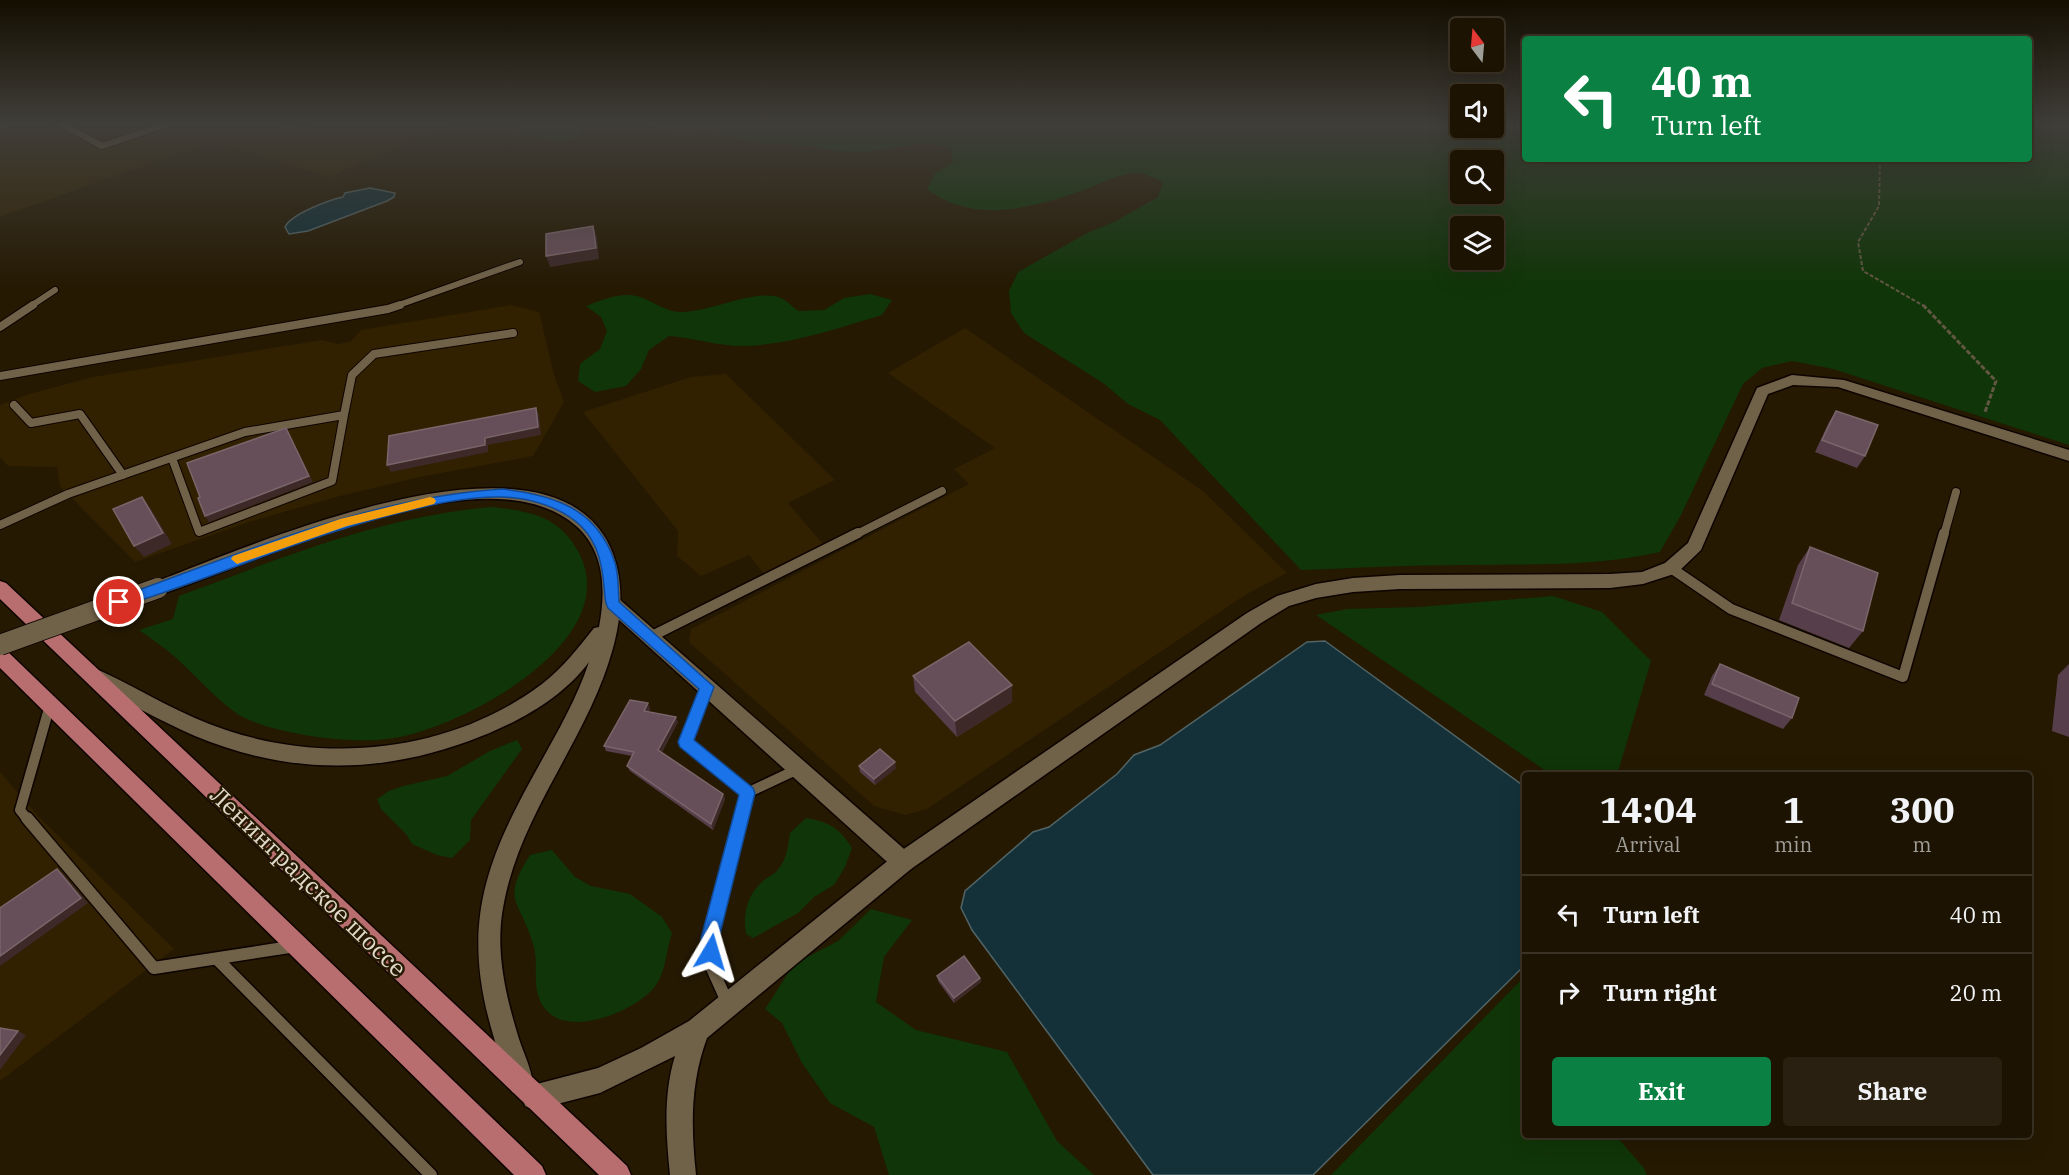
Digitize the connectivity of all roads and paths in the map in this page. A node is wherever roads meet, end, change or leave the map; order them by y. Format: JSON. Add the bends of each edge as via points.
{"nodes":[{"id":1,"x":1880,"y":177,"type":"edge"},
{"id":2,"x":520,"y":262,"type":"dead end"},
{"id":3,"x":55,"y":290,"type":"dead end"},
{"id":4,"x":0,"y":327,"type":"edge"},
{"id":5,"x":513,"y":333,"type":"dead end"},
{"id":6,"x":0,"y":376,"type":"edge"},
{"id":7,"x":14,"y":405,"type":"dead end"},
{"id":8,"x":344,"y":415,"type":"junction"},
{"id":9,"x":1979,"y":427,"type":"junction"},
{"id":10,"x":2069,"y":456,"type":"edge"},
{"id":11,"x":172,"y":458,"type":"junction"},
{"id":12,"x":123,"y":475,"type":"junction"},
{"id":13,"x":942,"y":491,"type":"dead end"},
{"id":14,"x":1956,"y":492,"type":"dead end"},
{"id":15,"x":0,"y":525,"type":"edge"},
{"id":16,"x":1671,"y":568,"type":"junction"},
{"id":17,"x":0,"y":588,"type":"edge"},
{"id":18,"x":610,"y":613,"type":"junction"},
{"id":19,"x":650,"y":637,"type":"junction"},
{"id":20,"x":0,"y":645,"type":"edge"},
{"id":21,"x":0,"y":656,"type":"edge"},
{"id":22,"x":90,"y":674,"type":"junction"},
{"id":23,"x":707,"y":687,"type":"junction"},
{"id":24,"x":51,"y":703,"type":"junction"},
{"id":25,"x":798,"y":769,"type":"junction"},
{"id":26,"x":747,"y":793,"type":"junction"},
{"id":27,"x":903,"y":862,"type":"junction"},
{"id":28,"x":299,"y":946,"type":"junction"},
{"id":29,"x":217,"y":959,"type":"junction"},
{"id":30,"x":728,"y":1005,"type":"junction"},
{"id":31,"x":698,"y":1030,"type":"junction"},
{"id":32,"x":527,"y":1091,"type":"junction"},
{"id":33,"x":431,"y":1175,"type":"edge"},
{"id":34,"x":533,"y":1175,"type":"edge"},
{"id":35,"x":618,"y":1175,"type":"edge"},
{"id":36,"x":683,"y":1175,"type":"edge"}],
"edges":[{"from":1,"to":9,"type":"path","via":[[1879,206],[1858,242],[1863,271],[1922,304],[1996,381]]},
{"from":2,"to":6,"type":"lane","via":[[388,309]]},
{"from":3,"to":4,"type":"lane"},
{"from":5,"to":8,"type":"lane","via":[[374,354],[352,375]]},
{"from":7,"to":12,"type":"lane","via":[[31,423],[80,414]]},
{"from":8,"to":11,"type":"lane","via":[[245,432]]},
{"from":8,"to":11,"type":"lane","via":[[332,481],[199,532]]},
{"from":9,"to":10,"type":"street"},
{"from":9,"to":16,"type":"street","via":[[1839,383],[1792,380],[1762,392],[1695,546]]},
{"from":11,"to":12,"type":"lane"},
{"from":12,"to":15,"type":"lane","via":[[68,494]]},
{"from":13,"to":19,"type":"lane"},
{"from":14,"to":16,"type":"lane","via":[[1903,677],[1731,609]]},
{"from":16,"to":27,"type":"street","via":[[1643,578],[1610,581],[1353,585],[1283,601]]},
{"from":17,"to":22,"type":"highway","name":"Ленинградское шоссе"},
{"from":18,"to":19,"type":"street"},
{"from":18,"to":20,"type":"street","bridge":true,"via":[[609,562],[586,524],[564,507],[503,493],[428,501],[366,516]]},
{"from":18,"to":22,"type":"street","via":[[591,649],[563,677],[515,712],[443,743],[362,757],[324,758],[234,741]]},
{"from":18,"to":32,"type":"street","via":[[590,686],[508,844],[490,911],[492,986]]},
{"from":19,"to":23,"type":"street"},
{"from":21,"to":24,"type":"highway"},
{"from":22,"to":32,"type":"highway","name":"Ленинградское шоссе"},
{"from":23,"to":25,"type":"street"},
{"from":23,"to":26,"type":"lane","via":[[685,742]]},
{"from":24,"to":28,"type":"highway"},
{"from":24,"to":29,"type":"lane","via":[[20,810],[154,968]]},
{"from":25,"to":26,"type":"lane"},
{"from":25,"to":27,"type":"street"},
{"from":26,"to":30,"type":"lane","via":[[710,938],[711,966]]},
{"from":27,"to":30,"type":"street"},
{"from":28,"to":29,"type":"lane"},
{"from":28,"to":34,"type":"highway"},
{"from":29,"to":33,"type":"lane"},
{"from":30,"to":31,"type":"street"},
{"from":31,"to":32,"type":"street","via":[[600,1080]]},
{"from":31,"to":36,"type":"street","via":[[684,1069],[679,1106]]},
{"from":32,"to":35,"type":"highway","name":"Ленинградское шоссе"}]}
